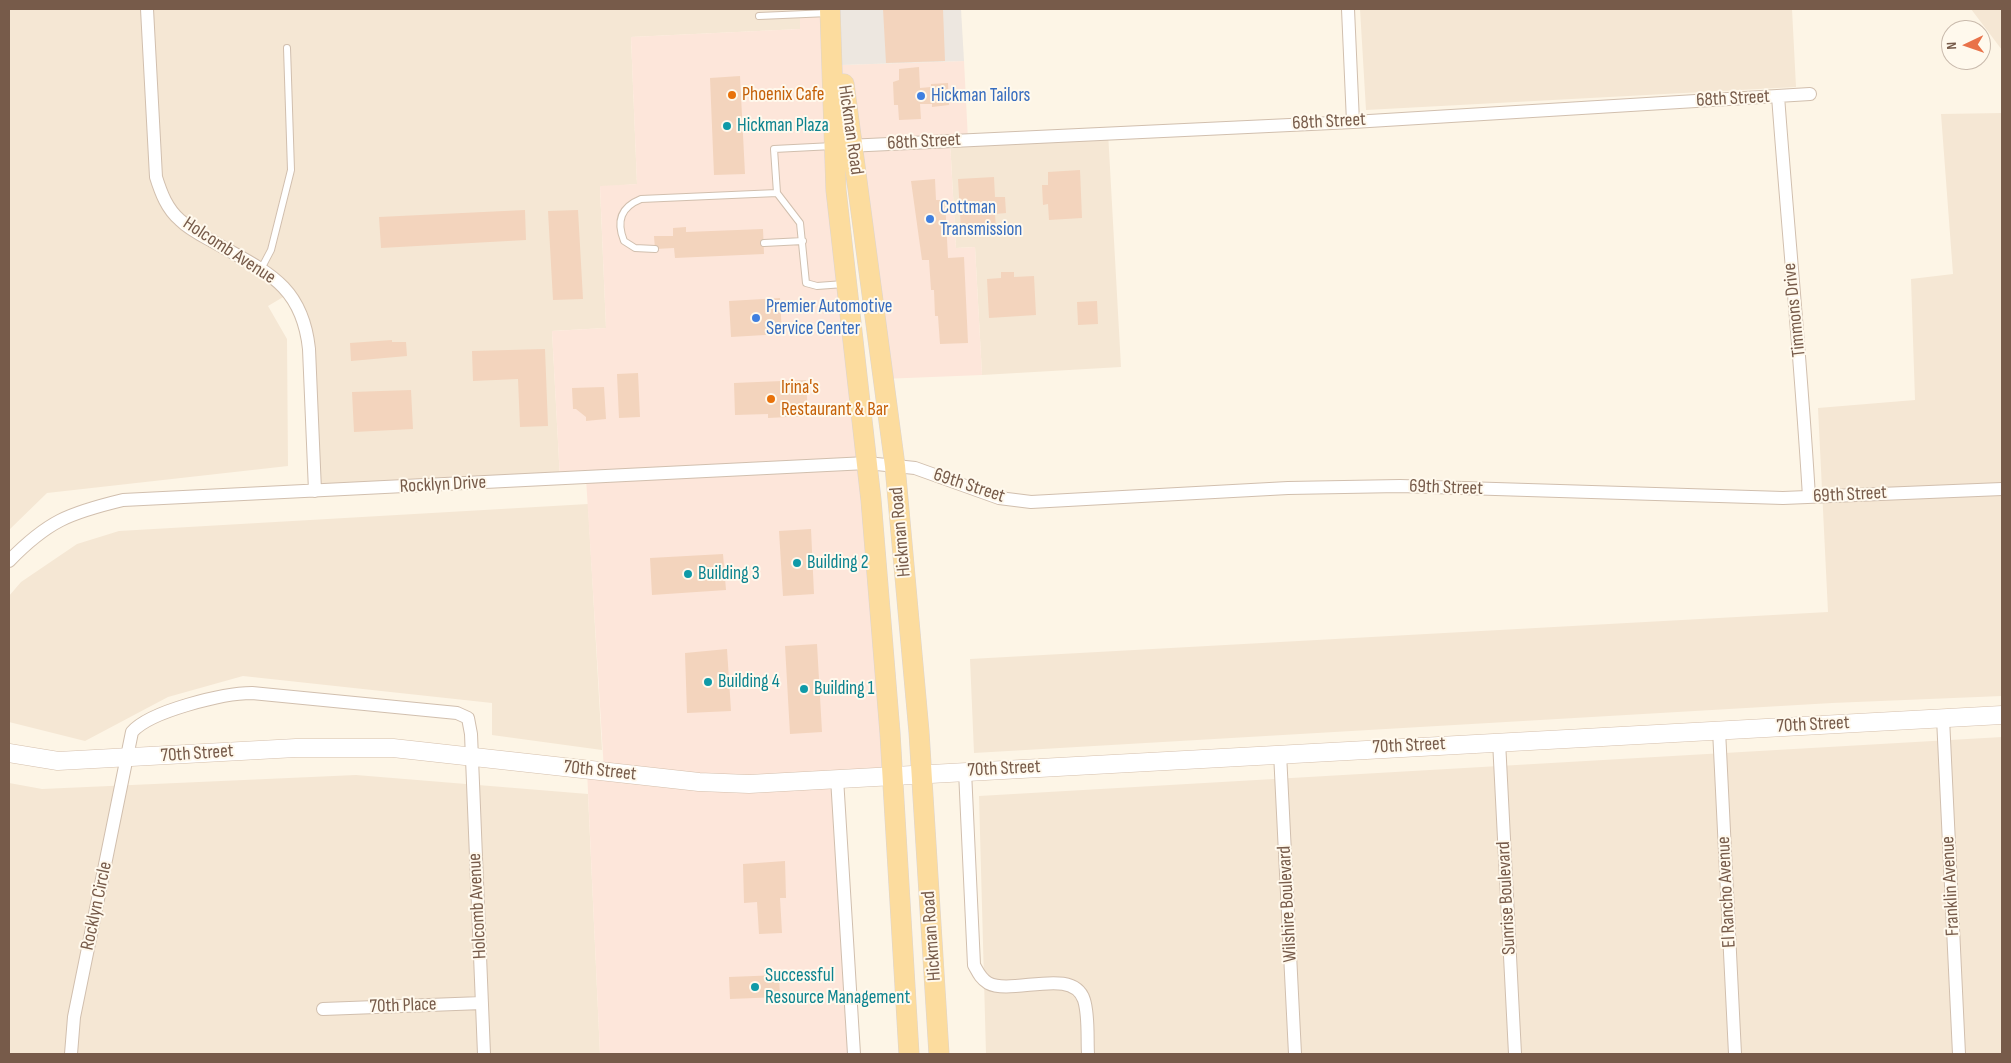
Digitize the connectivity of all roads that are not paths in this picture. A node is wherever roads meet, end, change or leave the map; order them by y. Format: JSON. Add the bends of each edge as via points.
{"nodes":[{"id":1,"x":147,"y":9,"type":"edge"},
{"id":2,"x":1348,"y":9,"type":"edge"},
{"id":3,"x":830,"y":11,"type":"edge"},
{"id":4,"x":759,"y":16,"type":"dead end"},
{"id":5,"x":287,"y":48,"type":"dead end"},
{"id":6,"x":1810,"y":94,"type":"dead end"},
{"id":7,"x":1778,"y":96,"type":"junction"},
{"id":8,"x":1353,"y":122,"type":"junction"},
{"id":9,"x":1780,"y":123,"type":"joint"},
{"id":10,"x":843,"y":146,"type":"junction"},
{"id":11,"x":778,"y":194,"type":"junction"},
{"id":12,"x":803,"y":241,"type":"junction"},
{"id":13,"x":764,"y":243,"type":"dead end"},
{"id":14,"x":654,"y":249,"type":"dead end"},
{"id":15,"x":260,"y":269,"type":"junction"},
{"id":16,"x":846,"y":283,"type":"junction"},
{"id":17,"x":867,"y":462,"type":"junction"},
{"id":18,"x":895,"y":466,"type":"junction"},
{"id":19,"x":2002,"y":489,"type":"edge"},
{"id":20,"x":315,"y":492,"type":"junction"},
{"id":21,"x":1810,"y":497,"type":"junction"},
{"id":22,"x":9,"y":561,"type":"edge"},
{"id":23,"x":2002,"y":715,"type":"edge"},
{"id":24,"x":1943,"y":718,"type":"junction"},
{"id":25,"x":1719,"y":730,"type":"junction"},
{"id":26,"x":1499,"y":741,"type":"junction"},
{"id":27,"x":9,"y":753,"type":"edge"},
{"id":28,"x":1280,"y":753,"type":"junction"},
{"id":29,"x":127,"y":758,"type":"junction"},
{"id":30,"x":471,"y":758,"type":"junction"},
{"id":31,"x":965,"y":771,"type":"junction"},
{"id":32,"x":921,"y":774,"type":"junction"},
{"id":33,"x":892,"y":775,"type":"junction"},
{"id":34,"x":837,"y":778,"type":"junction"},
{"id":35,"x":482,"y":1003,"type":"junction"},
{"id":36,"x":324,"y":1009,"type":"dead end"},
{"id":37,"x":71,"y":1054,"type":"edge"},
{"id":38,"x":484,"y":1054,"type":"edge"},
{"id":39,"x":854,"y":1054,"type":"edge"},
{"id":40,"x":909,"y":1054,"type":"edge"},
{"id":41,"x":939,"y":1054,"type":"edge"},
{"id":42,"x":1088,"y":1054,"type":"edge"},
{"id":43,"x":1295,"y":1054,"type":"edge"},
{"id":44,"x":1515,"y":1054,"type":"edge"},
{"id":45,"x":1735,"y":1054,"type":"edge"},
{"id":46,"x":1959,"y":1054,"type":"edge"}],
"edges":[{"from":1,"to":15,"type":"street","name":"Holcomb Avenue","via":[[156,177],[164,200],[179,220],[190,228]]},
{"from":2,"to":8,"type":"street"},
{"from":3,"to":4,"type":"lane"},
{"from":3,"to":10,"type":"main road","name":"Hickman Road"},
{"from":5,"to":15,"type":"lane","via":[[291,170],[272,250]]},
{"from":6,"to":7,"type":"street"},
{"from":7,"to":8,"type":"street","name":"68th Street"},
{"from":7,"to":9,"type":"street","name":"68th Street"},
{"from":8,"to":10,"type":"street","name":"68th Street"},
{"from":9,"to":21,"type":"street","name":"Timmons Drive"},
{"from":10,"to":11,"type":"lane","via":[[774,149]]},
{"from":10,"to":16,"type":"main road","name":"Hickman Road","via":[[836,190]]},
{"from":10,"to":18,"type":"main road","name":"Hickman Road"},
{"from":11,"to":12,"type":"lane","via":[[800,223]]},
{"from":11,"to":14,"type":"lane","via":[[641,199],[631,203],[620,220],[624,241],[635,248]]},
{"from":12,"to":13,"type":"lane"},
{"from":12,"to":16,"type":"lane","via":[[806,284]]},
{"from":15,"to":20,"type":"street","name":"Holcomb Avenue","via":[[290,293],[306,327]]},
{"from":16,"to":17,"type":"main road","name":"Hickman Road"},
{"from":17,"to":18,"type":"street","name":"Rocklyn Drive"},
{"from":17,"to":20,"type":"street","name":"Rocklyn Drive"},
{"from":17,"to":33,"type":"main road","name":"Hickman Road"},
{"from":18,"to":21,"type":"street","name":"69th Street","via":[[914,468],[999,498],[1031,502],[1288,488],[1400,486]]},
{"from":18,"to":32,"type":"main road","name":"Hickman Road"},
{"from":19,"to":21,"type":"street","name":"69th Street"},
{"from":20,"to":22,"type":"street","name":"Rocklyn Drive","via":[[123,500],[79,511],[45,528]]},
{"from":23,"to":24,"type":"street","name":"70th Street"},
{"from":24,"to":25,"type":"street","name":"70th Street"},
{"from":24,"to":46,"type":"street","name":"Franklin Avenue"},
{"from":25,"to":26,"type":"street","name":"70th Street"},
{"from":25,"to":45,"type":"street","name":"El Rancho Avenue"},
{"from":26,"to":28,"type":"street","name":"70th Street"},
{"from":26,"to":44,"type":"street","name":"Sunrise Boulevard"},
{"from":27,"to":29,"type":"street","name":"70th Street","via":[[58,761]]},
{"from":28,"to":31,"type":"street","name":"70th Street"},
{"from":28,"to":43,"type":"street","name":"Wilshire Boulevard"},
{"from":29,"to":30,"type":"street","name":"70th Street","via":[[296,748],[393,748]]},
{"from":29,"to":30,"type":"street","name":"Holcomb Avenue","via":[[132,732],[143,721],[212,698],[241,693],[457,713],[468,718]]},
{"from":29,"to":37,"type":"street","name":"Rocklyn Circle","via":[[74,1017]]},
{"from":30,"to":34,"type":"street","name":"70th Street","via":[[699,782],[749,784]]},
{"from":30,"to":35,"type":"street","name":"Holcomb Avenue"},
{"from":31,"to":32,"type":"street","name":"70th Street"},
{"from":31,"to":42,"type":"street","via":[[974,965],[980,977],[990,984],[1063,983],[1073,986],[1084,999]]},
{"from":32,"to":33,"type":"street","name":"70th Street"},
{"from":32,"to":41,"type":"main road","name":"Hickman Road"},
{"from":33,"to":34,"type":"street","name":"70th Street"},
{"from":33,"to":40,"type":"main road","name":"Hickman Road"},
{"from":34,"to":39,"type":"street"},
{"from":35,"to":36,"type":"street","name":"70th Place"},
{"from":35,"to":38,"type":"street","name":"Holcomb Avenue"}]}
